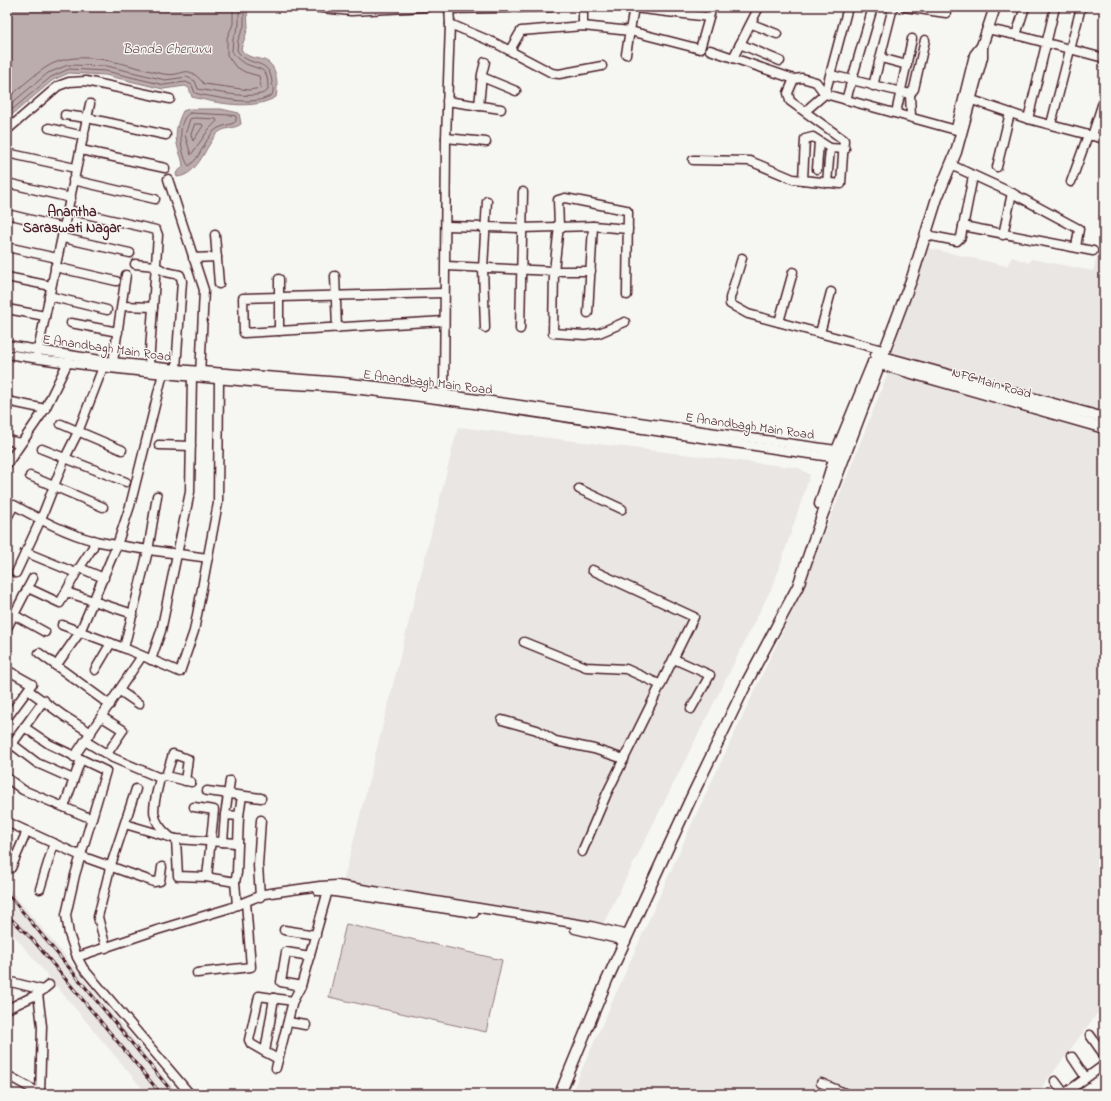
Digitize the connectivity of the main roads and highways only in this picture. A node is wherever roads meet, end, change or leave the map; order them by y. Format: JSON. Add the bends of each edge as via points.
{"nodes":[{"id":1,"x":994,"y":7,"type":"edge"},
{"id":2,"x":982,"y":46,"type":"junction"},
{"id":3,"x":878,"y":358,"type":"junction"},
{"id":4,"x":1104,"y":418,"type":"edge"},
{"id":5,"x":1104,"y":428,"type":"edge"},
{"id":6,"x":624,"y":937,"type":"junction"},
{"id":7,"x":554,"y":1094,"type":"edge"},
{"id":8,"x":560,"y":1094,"type":"edge"}],
"edges":[{"from":1,"to":2,"type":"main road"},
{"from":2,"to":3,"type":"main road","via":[[982,58],[972,100],[951,165]]},
{"from":2,"to":3,"type":"main road","via":[[975,54],[956,130]]},
{"from":3,"to":4,"type":"main road","name":"NFC Main Road"},
{"from":3,"to":5,"type":"main road","name":"NFC Main Road"},
{"from":3,"to":6,"type":"main road","via":[[792,583],[764,636]]},
{"from":6,"to":7,"type":"main road","via":[[602,978]]},
{"from":6,"to":8,"type":"main road"}]}
